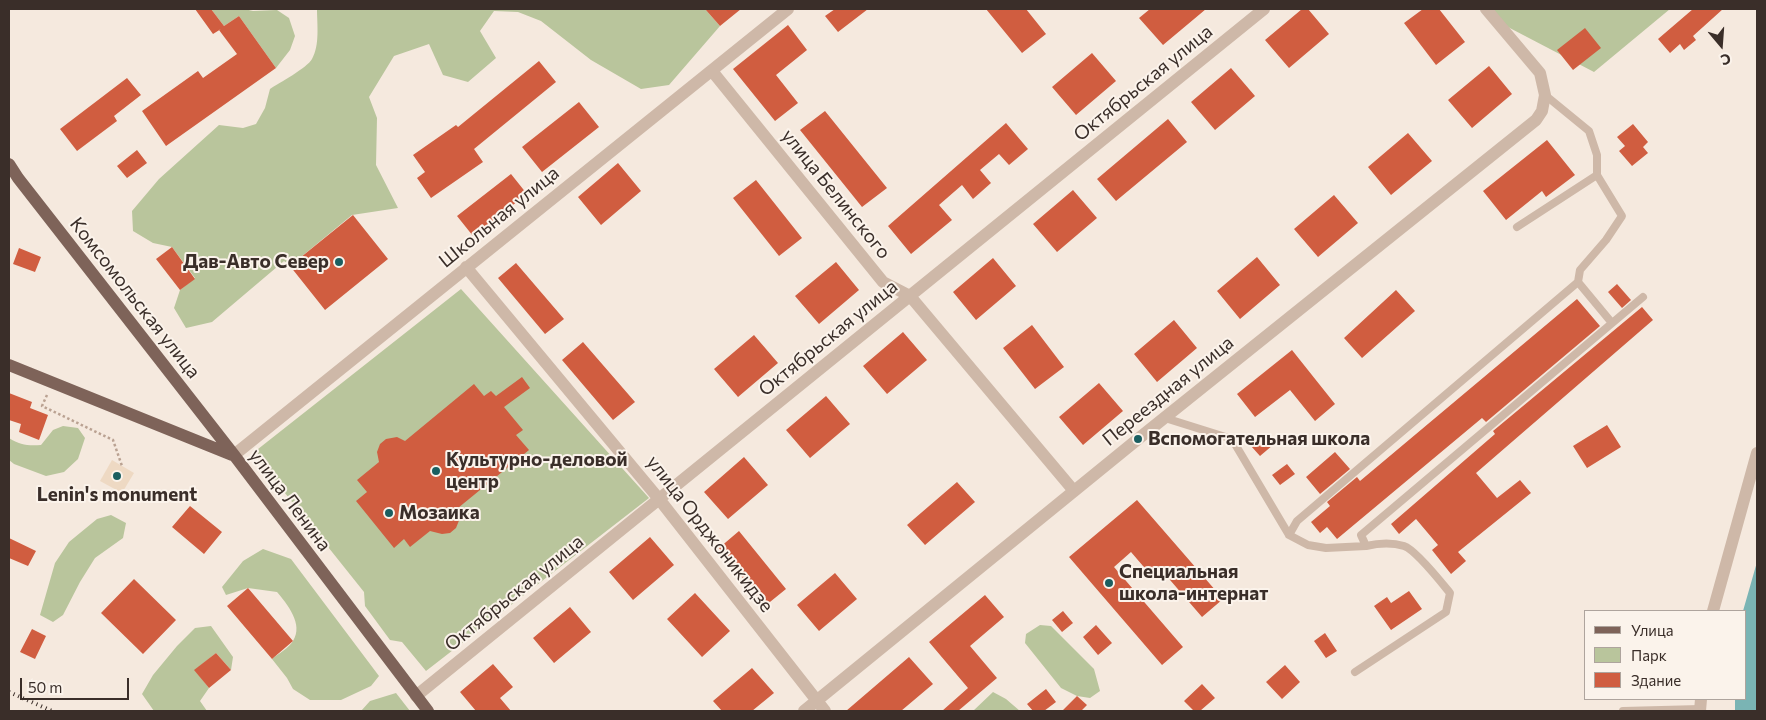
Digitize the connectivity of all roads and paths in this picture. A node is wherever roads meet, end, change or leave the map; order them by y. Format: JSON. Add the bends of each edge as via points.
{"nodes":[{"id":1,"x":788,"y":9,"type":"edge"},
{"id":2,"x":1264,"y":9,"type":"edge"},
{"id":3,"x":1486,"y":9,"type":"edge"},
{"id":4,"x":712,"y":71,"type":"junction"},
{"id":5,"x":1546,"y":95,"type":"junction"},
{"id":6,"x":9,"y":164,"type":"edge"},
{"id":7,"x":1597,"y":175,"type":"junction"},
{"id":8,"x":1517,"y":227,"type":"dead end"},
{"id":9,"x":466,"y":267,"type":"junction"},
{"id":10,"x":1578,"y":282,"type":"junction"},
{"id":11,"x":910,"y":296,"type":"junction"},
{"id":12,"x":1643,"y":298,"type":"dead end"},
{"id":13,"x":1612,"y":323,"type":"junction"},
{"id":14,"x":9,"y":365,"type":"edge"},
{"id":15,"x":48,"y":392,"type":"dead end"},
{"id":16,"x":1164,"y":418,"type":"junction"},
{"id":17,"x":1757,"y":454,"type":"edge"},
{"id":18,"x":234,"y":455,"type":"junction"},
{"id":19,"x":122,"y":466,"type":"dead end"},
{"id":20,"x":1074,"y":491,"type":"junction"},
{"id":21,"x":659,"y":499,"type":"junction"},
{"id":22,"x":1289,"y":536,"type":"junction"},
{"id":23,"x":1366,"y":546,"type":"junction"},
{"id":24,"x":1713,"y":610,"type":"edge"},
{"id":25,"x":1355,"y":672,"type":"dead end"},
{"id":26,"x":416,"y":696,"type":"junction"},
{"id":27,"x":817,"y":701,"type":"junction"},
{"id":28,"x":1700,"y":706,"type":"edge"},
{"id":29,"x":428,"y":711,"type":"edge"},
{"id":30,"x":804,"y":711,"type":"edge"},
{"id":31,"x":825,"y":711,"type":"edge"},
{"id":32,"x":1623,"y":711,"type":"edge"}],
"edges":[{"from":1,"to":4,"type":"street","name":"Школьная улица"},
{"from":2,"to":11,"type":"street","name":"Октябрьская улица"},
{"from":3,"to":5,"type":"street","via":[[1540,73]]},
{"from":4,"to":9,"type":"street","name":"Школьная улица"},
{"from":4,"to":11,"type":"street","name":"улица Белинского","via":[[883,282]]},
{"from":5,"to":7,"type":"lane","via":[[1589,131],[1597,155]]},
{"from":5,"to":16,"type":"street","name":"Переездная улица","via":[[1542,111],[1529,127]]},
{"from":6,"to":18,"type":"main road","name":"Комсомольская улица"},
{"from":7,"to":8,"type":"lane"},
{"from":7,"to":10,"type":"lane","via":[[1622,216],[1580,270]]},
{"from":9,"to":18,"type":"street","name":"Школьная улица"},
{"from":9,"to":21,"type":"street","name":"улица Орджоникидзе"},
{"from":10,"to":13,"type":"lane"},
{"from":10,"to":22,"type":"lane","via":[[1298,521]]},
{"from":11,"to":20,"type":"street","name":"улица Белинского"},
{"from":11,"to":21,"type":"street","name":"Октябрьская улица"},
{"from":12,"to":13,"type":"lane"},
{"from":13,"to":23,"type":"lane","via":[[1361,535]]},
{"from":14,"to":18,"type":"main road","name":"улица Ленина"},
{"from":15,"to":19,"type":"path","via":[[42,406],[110,437]]},
{"from":16,"to":20,"type":"street","name":"Переездная улица"},
{"from":16,"to":22,"type":"lane","via":[[1232,439]]},
{"from":17,"to":24,"type":"street"},
{"from":18,"to":26,"type":"main road","name":"улица Ленина"},
{"from":20,"to":27,"type":"street","name":"Переездная улица"},
{"from":21,"to":26,"type":"street","name":"Октябрьская улица"},
{"from":21,"to":27,"type":"street","name":"улица Орджоникидзе"},
{"from":22,"to":23,"type":"lane","via":[[1308,545],[1326,548]]},
{"from":23,"to":25,"type":"lane","via":[[1381,543],[1406,546],[1450,593],[1446,612]]},
{"from":26,"to":29,"type":"main road","name":"улица Ленина"},
{"from":27,"to":30,"type":"street","name":"Переездная улица"},
{"from":27,"to":31,"type":"street","name":"улица Орджоникидзе"},
{"from":28,"to":32,"type":"lane"}]}
